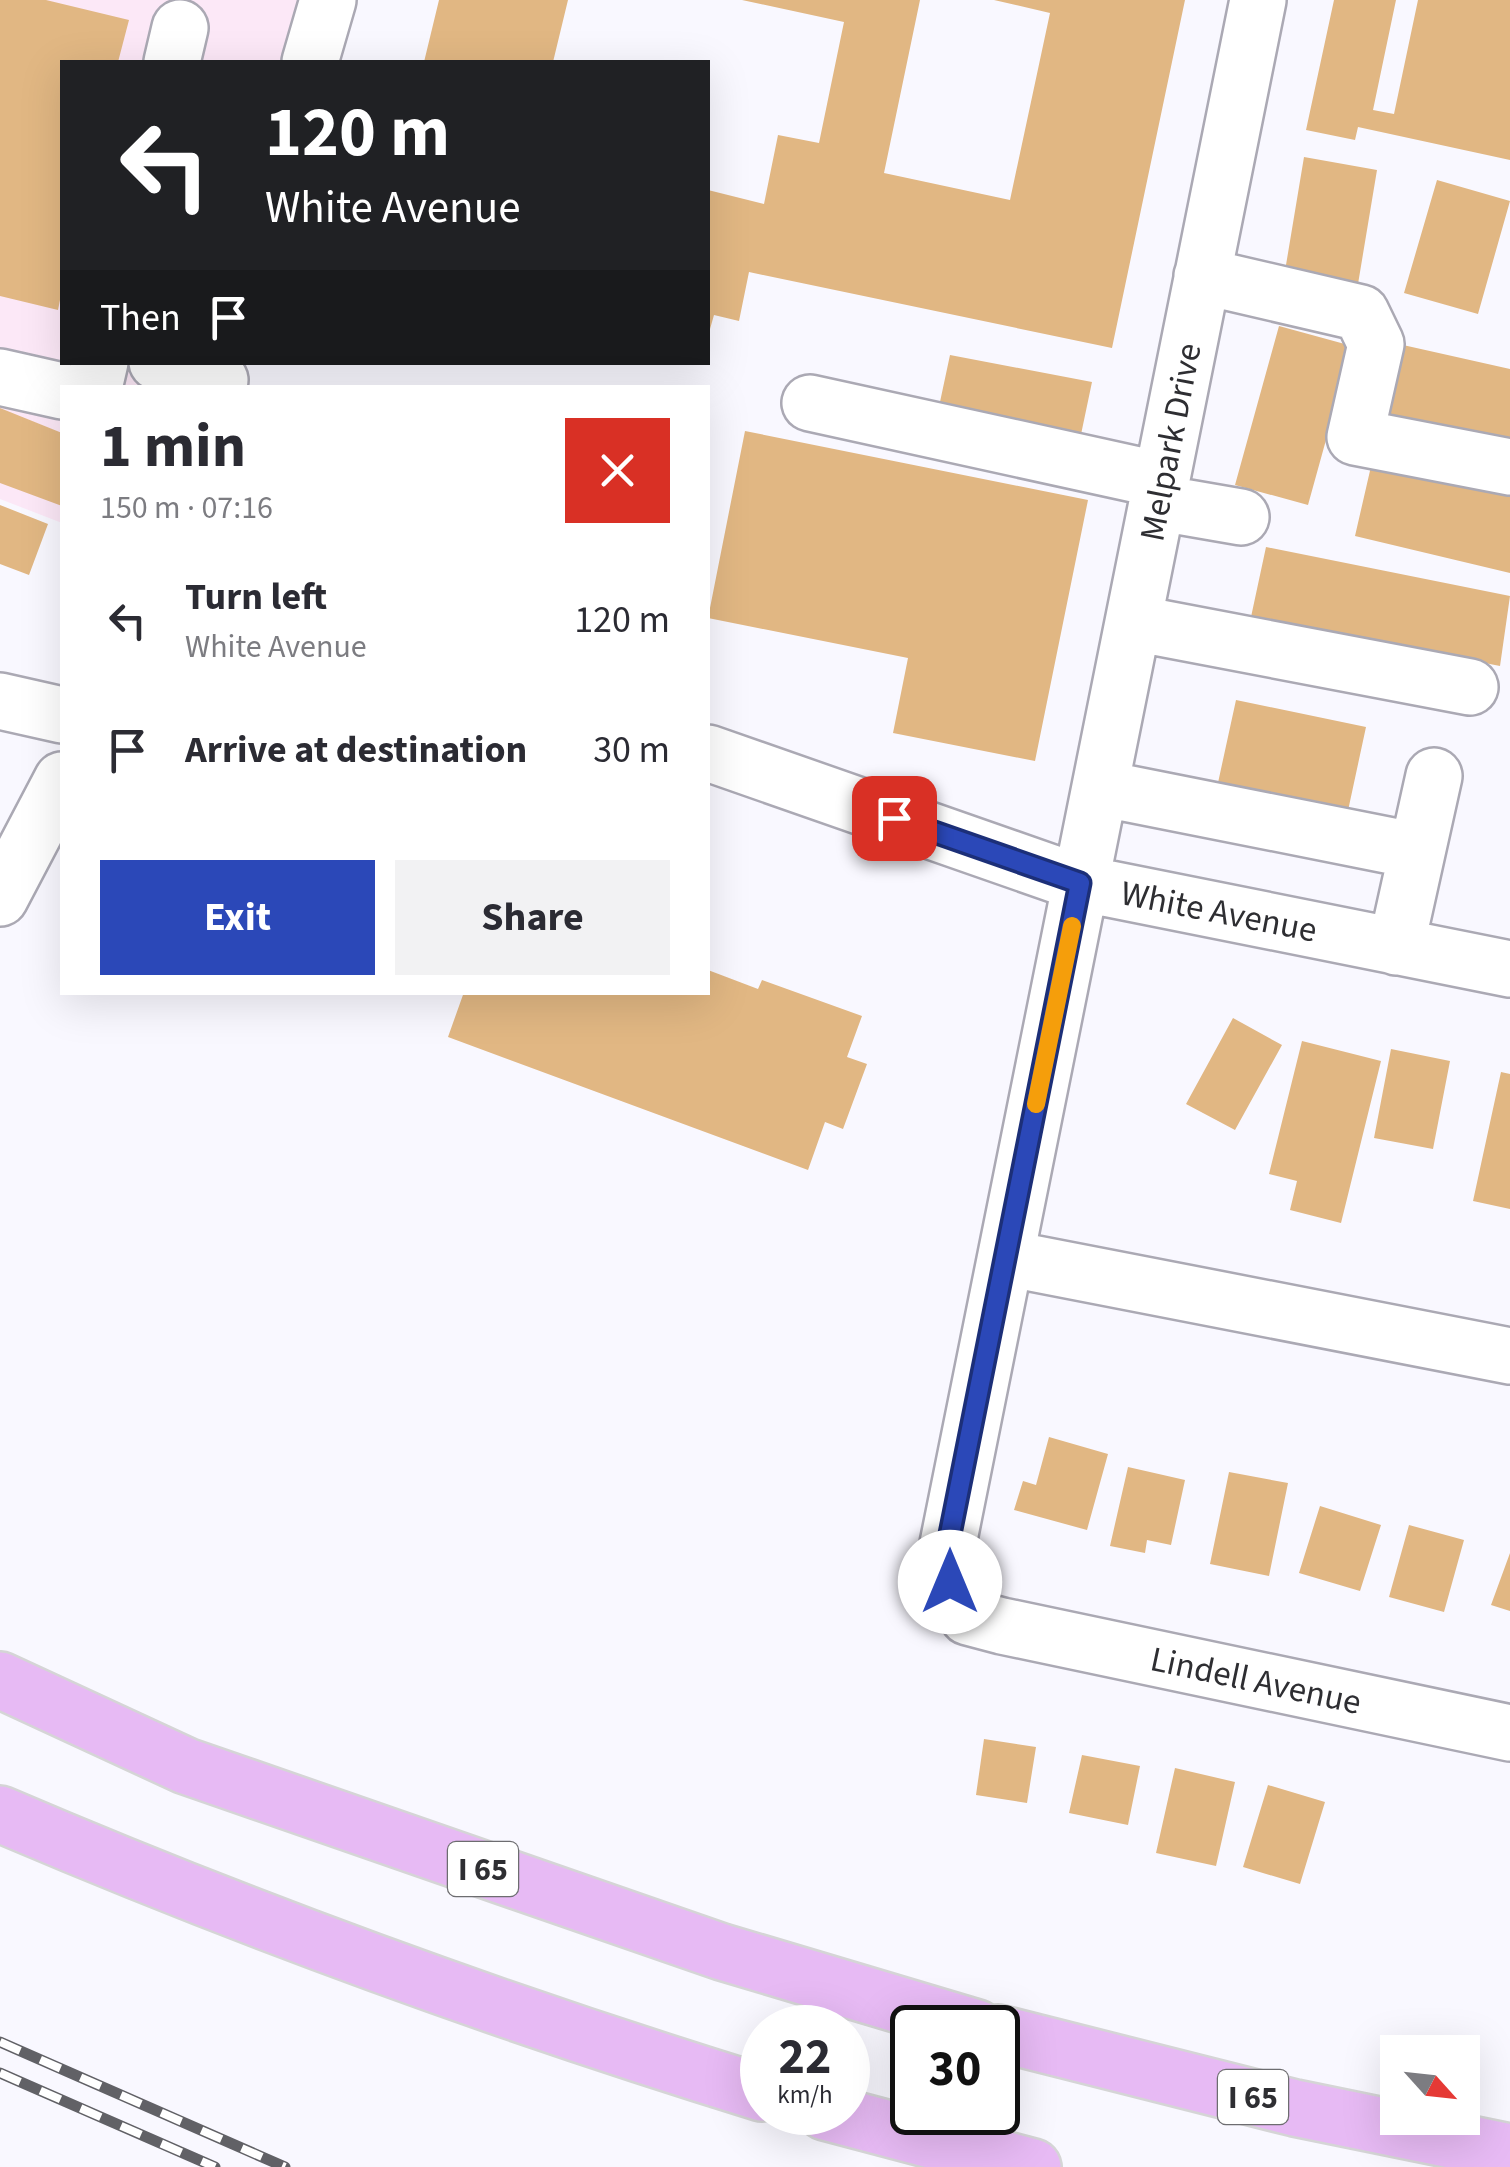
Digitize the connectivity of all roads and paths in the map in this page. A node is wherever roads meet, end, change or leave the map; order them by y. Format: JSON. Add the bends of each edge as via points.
{"nodes":[{"id":1,"x":328,"y":0,"type":"edge"},
{"id":2,"x":1258,"y":0,"type":"edge"},
{"id":3,"x":311,"y":60,"type":"edge"},
{"id":4,"x":1202,"y":276,"type":"junction"},
{"id":5,"x":170,"y":365,"type":"edge"},
{"id":6,"x":0,"y":377,"type":"edge"},
{"id":7,"x":221,"y":377,"type":"edge"},
{"id":8,"x":60,"y":391,"type":"edge"},
{"id":9,"x":810,"y":403,"type":"dead end"},
{"id":10,"x":1510,"y":467,"type":"edge"},
{"id":11,"x":1160,"y":492,"type":"junction"},
{"id":12,"x":1241,"y":517,"type":"dead end"},
{"id":13,"x":1134,"y":623,"type":"junction"},
{"id":14,"x":1470,"y":687,"type":"dead end"},
{"id":15,"x":0,"y":701,"type":"edge"},
{"id":16,"x":60,"y":715,"type":"edge"},
{"id":17,"x":710,"y":754,"type":"edge"},
{"id":18,"x":1434,"y":776,"type":"dead end"},
{"id":19,"x":60,"y":784,"type":"edge"},
{"id":20,"x":1100,"y":788,"type":"junction"},
{"id":21,"x":1417,"y":850,"type":"junction"},
{"id":22,"x":1080,"y":883,"type":"junction"},
{"id":23,"x":0,"y":898,"type":"edge"},
{"id":24,"x":1396,"y":946,"type":"junction"},
{"id":25,"x":1510,"y":970,"type":"edge"},
{"id":26,"x":1006,"y":1258,"type":"junction"},
{"id":27,"x":1510,"y":1356,"type":"edge"},
{"id":28,"x":0,"y":1680,"type":"edge"},
{"id":29,"x":1510,"y":1733,"type":"edge"},
{"id":30,"x":0,"y":1814,"type":"edge"},
{"id":31,"x":900,"y":2005,"type":"edge"},
{"id":32,"x":1020,"y":2039,"type":"edge"},
{"id":33,"x":740,"y":2086,"type":"edge"},
{"id":34,"x":870,"y":2124,"type":"edge"},
{"id":35,"x":1510,"y":2152,"type":"edge"},
{"id":36,"x":1033,"y":2167,"type":"edge"}],
"edges":[{"from":1,"to":3,"type":"street"},
{"from":2,"to":4,"type":"street","name":"Melpark Drive"},
{"from":4,"to":10,"type":"street","via":[[1360,313],[1376,344],[1355,437]]},
{"from":4,"to":11,"type":"street","name":"Melpark Drive"},
{"from":5,"to":7,"type":"street"},
{"from":6,"to":8,"type":"street"},
{"from":9,"to":11,"type":"street"},
{"from":11,"to":12,"type":"street"},
{"from":11,"to":13,"type":"street","name":"Melpark Drive"},
{"from":13,"to":14,"type":"street"},
{"from":13,"to":20,"type":"street","name":"Melpark Drive"},
{"from":15,"to":16,"type":"street"},
{"from":17,"to":22,"type":"street","name":"White Avenue"},
{"from":18,"to":21,"type":"street"},
{"from":19,"to":23,"type":"street"},
{"from":20,"to":21,"type":"street"},
{"from":20,"to":22,"type":"street","name":"Melpark Drive"},
{"from":21,"to":24,"type":"street"},
{"from":22,"to":24,"type":"street","name":"White Avenue"},
{"from":22,"to":26,"type":"street","name":"Melpark Drive"},
{"from":24,"to":25,"type":"street","name":"White Avenue"},
{"from":26,"to":27,"type":"street"},
{"from":26,"to":29,"type":"street","name":"Lindell Avenue","via":[[948,1544],[950,1582],[968,1616]]},
{"from":28,"to":31,"type":"highway","number":"I 65","via":[[186,1766],[722,1952]]},
{"from":30,"to":33,"type":"highway","via":[[194,1897],[517,2016]]},
{"from":32,"to":35,"type":"highway","number":"I 65","via":[[1296,2108]]},
{"from":34,"to":36,"type":"highway"}]}
